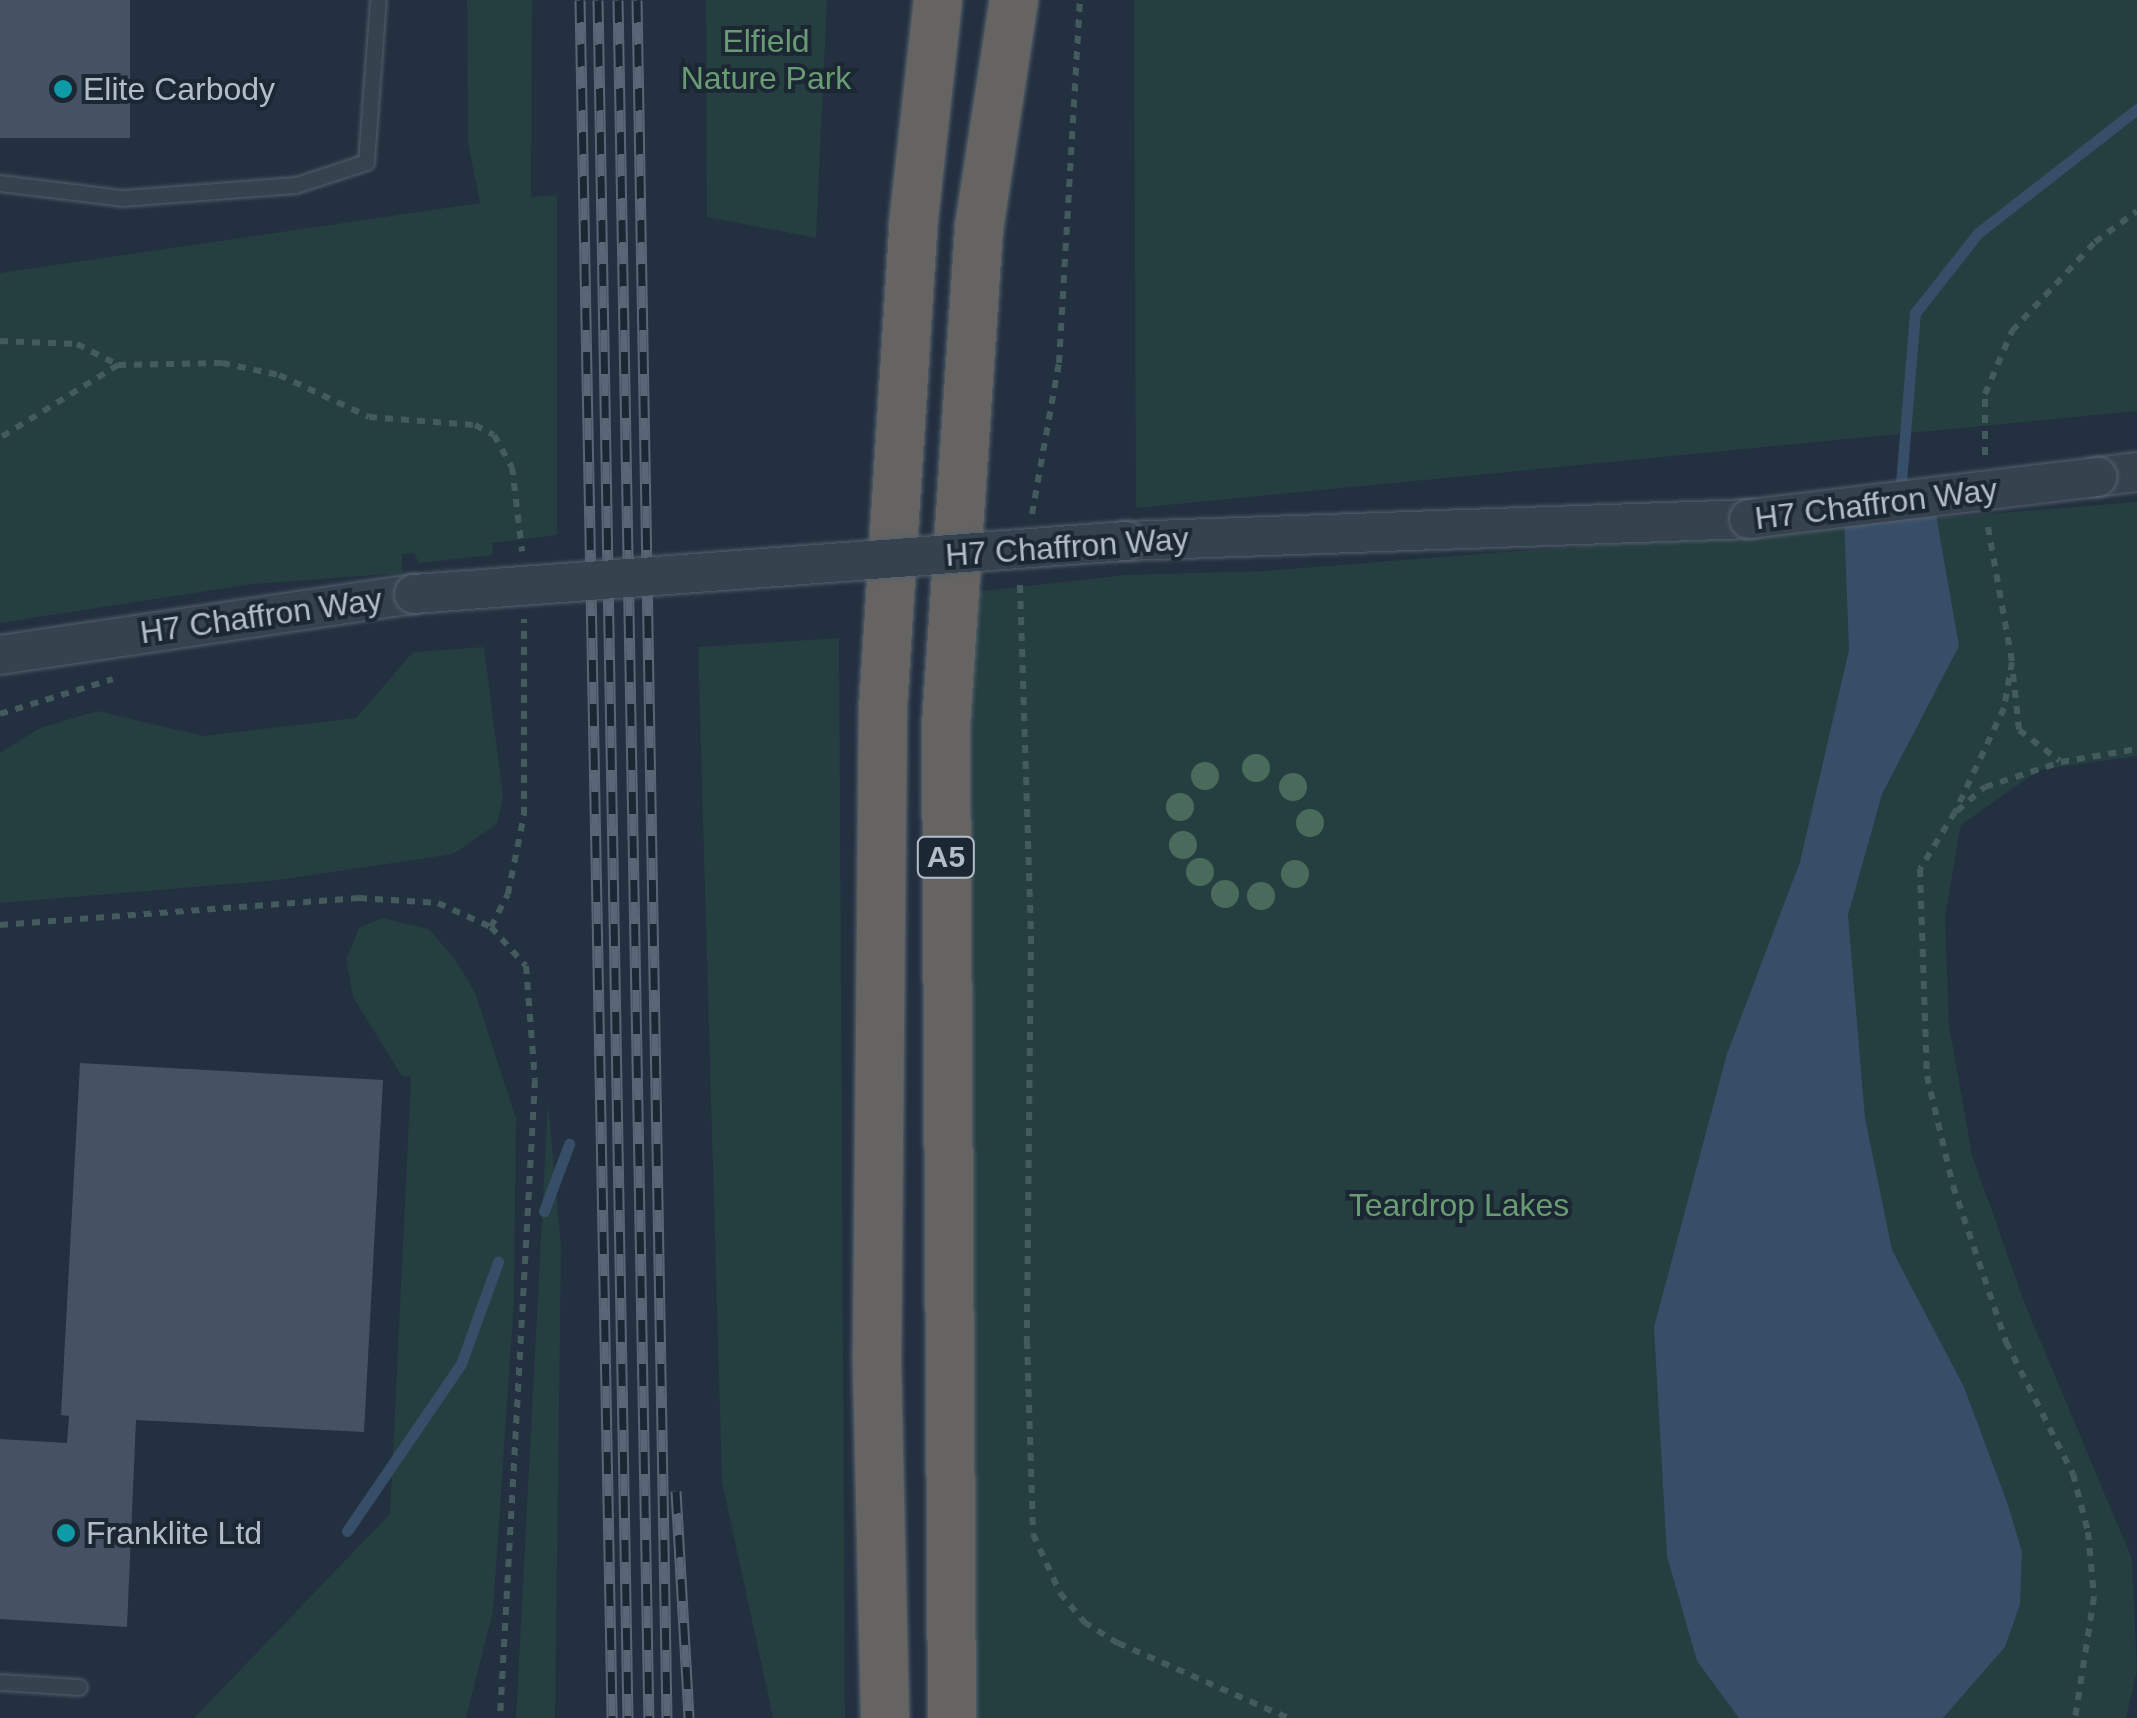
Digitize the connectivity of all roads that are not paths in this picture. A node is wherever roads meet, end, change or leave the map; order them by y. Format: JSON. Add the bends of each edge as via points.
{"nodes":[{"id":1,"x":378,"y":0,"type":"edge"},
{"id":2,"x":938,"y":0,"type":"edge"},
{"id":3,"x":1014,"y":0,"type":"edge"},
{"id":4,"x":0,"y":184,"type":"edge"},
{"id":5,"x":2137,"y":472,"type":"edge"},
{"id":6,"x":0,"y":655,"type":"edge"},
{"id":7,"x":0,"y":1682,"type":"edge"},
{"id":8,"x":79,"y":1688,"type":"dead end"},
{"id":9,"x":885,"y":1718,"type":"edge"},
{"id":10,"x":952,"y":1718,"type":"edge"}],
"edges":[{"from":1,"to":4,"type":"lane","via":[[366,162],[296,185],[123,198]]},
{"from":2,"to":9,"type":"highway","number":"A5","via":[[913,226],[884,708],[877,1355]]},
{"from":3,"to":10,"type":"highway","number":"A5","via":[[980,228],[946,725]]},
{"from":5,"to":6,"type":"street","name":"H7 Chaffron Way","bridge":true,"via":[[1749,520],[1126,540],[414,594]]},
{"from":7,"to":8,"type":"lane"}]}
